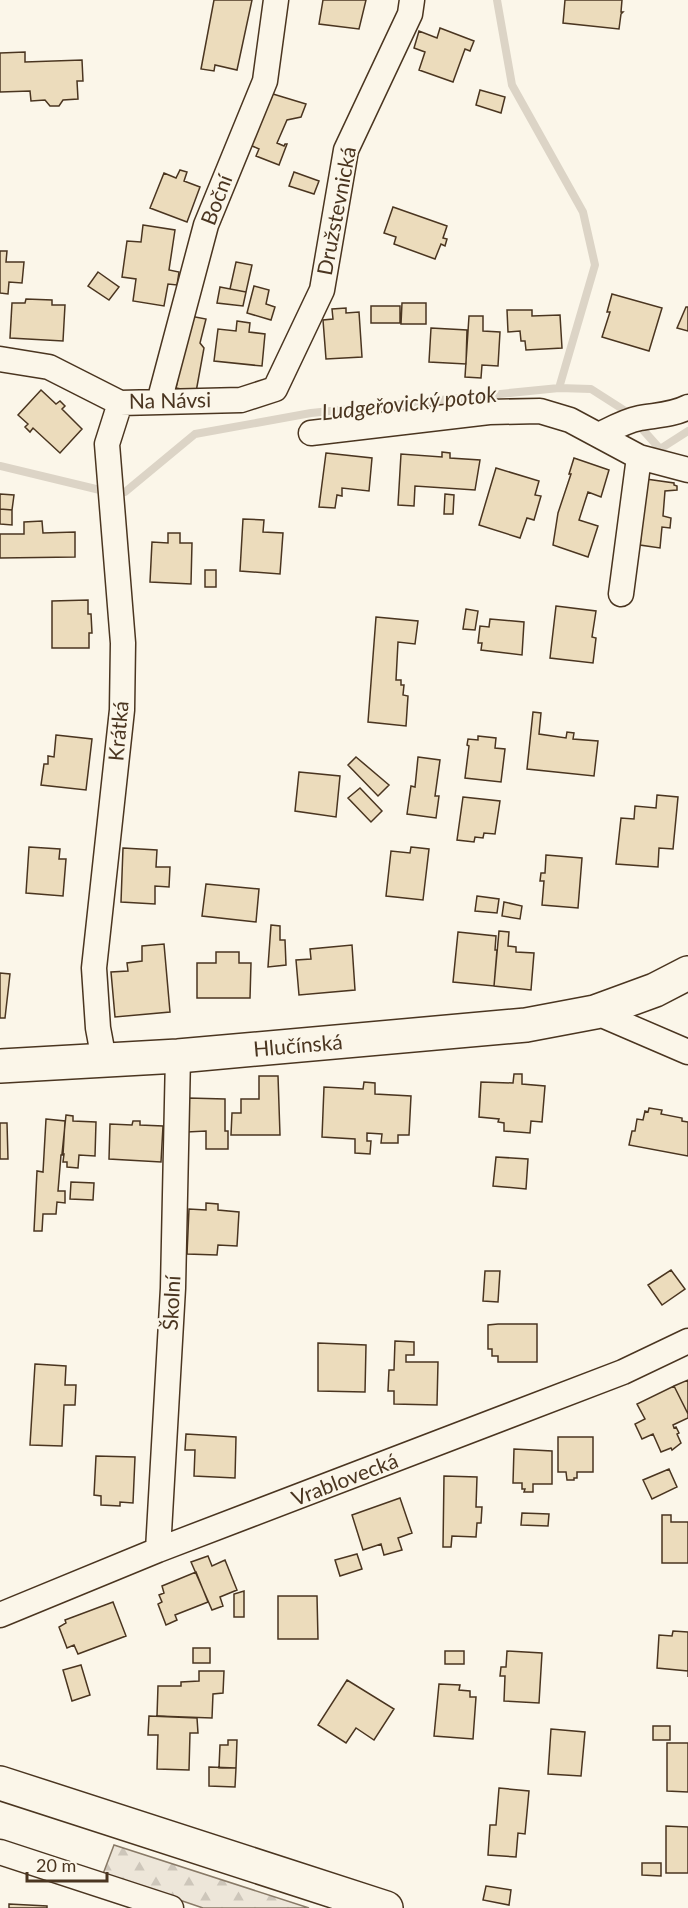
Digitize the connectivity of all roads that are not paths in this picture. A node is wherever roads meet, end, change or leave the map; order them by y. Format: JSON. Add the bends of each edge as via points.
{"nodes":[{"id":1,"x":276,"y":0,"type":"edge"},
{"id":2,"x":412,"y":0,"type":"edge"},
{"id":3,"x":0,"y":359,"type":"edge"},
{"id":4,"x":274,"y":389,"type":"joint"},
{"id":5,"x":159,"y":402,"type":"junction"},
{"id":6,"x":120,"y":403,"type":"junction"},
{"id":7,"x":688,"y":407,"type":"edge"},
{"id":8,"x":311,"y":432,"type":"dead end"},
{"id":9,"x":599,"y":435,"type":"junction"},
{"id":10,"x":639,"y":457,"type":"junction"},
{"id":11,"x":688,"y":470,"type":"edge"},
{"id":12,"x":621,"y":594,"type":"dead end"},
{"id":13,"x":688,"y":973,"type":"edge"},
{"id":14,"x":595,"y":1012,"type":"junction"},
{"id":15,"x":688,"y":1052,"type":"edge"},
{"id":16,"x":178,"y":1056,"type":"junction"},
{"id":17,"x":104,"y":1060,"type":"junction"},
{"id":18,"x":0,"y":1066,"type":"edge"},
{"id":19,"x":688,"y":1341,"type":"edge"},
{"id":20,"x":158,"y":1551,"type":"junction"},
{"id":21,"x":0,"y":1615,"type":"edge"},
{"id":22,"x":0,"y":1783,"type":"edge"},
{"id":23,"x":0,"y":1851,"type":"edge"},
{"id":24,"x":115,"y":1899,"type":"edge"},
{"id":25,"x":171,"y":1908,"type":"edge"},
{"id":26,"x":386,"y":1908,"type":"edge"}],
"edges":[{"from":1,"to":5,"type":"street","name":"Boční","via":[[265,81],[206,225]]},
{"from":2,"to":4,"type":"street","name":"Družstevnická","via":[[410,14],[346,150],[322,290]]},
{"from":3,"to":6,"type":"street","name":"Na Návsi","via":[[49,367]]},
{"from":4,"to":5,"type":"street","name":"Na Návsi","via":[[241,400]]},
{"from":5,"to":6,"type":"street","name":"Na Návsi"},
{"from":6,"to":17,"type":"street","name":"Krátká","via":[[107,444],[123,643],[122,710],[94,968]]},
{"from":7,"to":9,"type":"street","via":[[631,421]]},
{"from":8,"to":9,"type":"street","via":[[489,412],[540,411]]},
{"from":9,"to":10,"type":"street"},
{"from":10,"to":11,"type":"street"},
{"from":10,"to":12,"type":"street"},
{"from":13,"to":14,"type":"street","name":"Hlučínská"},
{"from":14,"to":15,"type":"street"},
{"from":14,"to":16,"type":"street","name":"Hlučínská","via":[[526,1025]]},
{"from":16,"to":17,"type":"street","name":"Hlučínská"},
{"from":16,"to":20,"type":"street","name":"Školní","via":[[173,1288]]},
{"from":17,"to":18,"type":"street","name":"Hlučínská"},
{"from":19,"to":20,"type":"street","name":"Vrablovecká","via":[[571,1393]]},
{"from":20,"to":21,"type":"street","name":"Vrablovecká"},
{"from":22,"to":26,"type":"street"},
{"from":23,"to":24,"type":"street"},
{"from":24,"to":25,"type":"street"}]}
